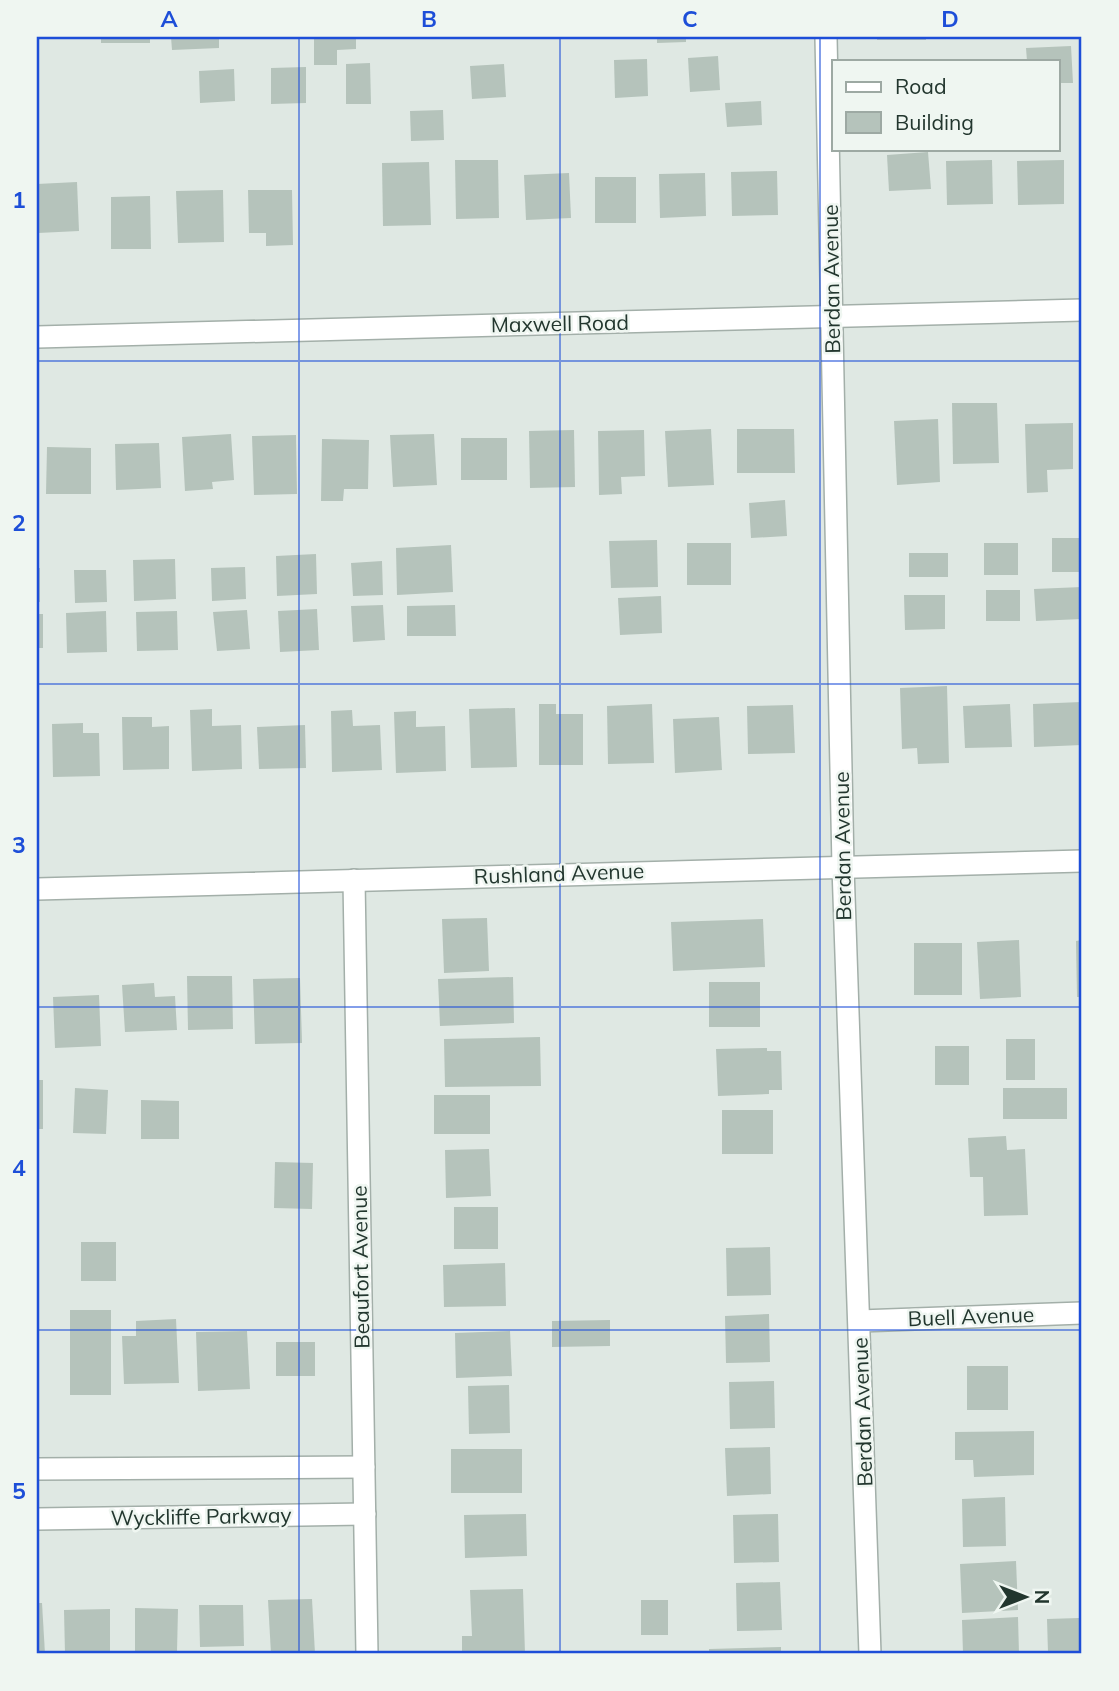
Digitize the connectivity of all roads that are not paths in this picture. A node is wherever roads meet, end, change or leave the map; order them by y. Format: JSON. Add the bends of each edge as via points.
{"nodes":[{"id":1,"x":826,"y":37,"type":"edge"},
{"id":2,"x":1082,"y":310,"type":"edge"},
{"id":3,"x":833,"y":317,"type":"junction"},
{"id":4,"x":37,"y":337,"type":"edge"},
{"id":5,"x":1082,"y":861,"type":"edge"},
{"id":6,"x":842,"y":867,"type":"junction"},
{"id":7,"x":354,"y":880,"type":"junction"},
{"id":8,"x":37,"y":888,"type":"edge"},
{"id":9,"x":1082,"y":1313,"type":"edge"},
{"id":10,"x":860,"y":1321,"type":"junction"},
{"id":11,"x":364,"y":1467,"type":"junction"},
{"id":12,"x":37,"y":1469,"type":"edge"},
{"id":13,"x":365,"y":1514,"type":"junction"},
{"id":14,"x":37,"y":1519,"type":"edge"},
{"id":15,"x":367,"y":1654,"type":"edge"},
{"id":16,"x":870,"y":1654,"type":"edge"}],
"edges":[{"from":1,"to":3,"type":"street","name":"Berdan Avenue"},
{"from":2,"to":3,"type":"street","name":"Maxwell Road"},
{"from":3,"to":4,"type":"street","name":"Maxwell Road"},
{"from":3,"to":6,"type":"street","name":"Berdan Avenue"},
{"from":5,"to":6,"type":"street","name":"Rushland Avenue"},
{"from":6,"to":7,"type":"street","name":"Rushland Avenue"},
{"from":6,"to":10,"type":"street","name":"Berdan Avenue"},
{"from":7,"to":8,"type":"street","name":"Rushland Avenue"},
{"from":7,"to":11,"type":"street","name":"Beaufort Avenue"},
{"from":9,"to":10,"type":"street","name":"Buell Avenue"},
{"from":10,"to":16,"type":"street","name":"Berdan Avenue"},
{"from":11,"to":12,"type":"street"},
{"from":11,"to":13,"type":"street","name":"Beaufort Avenue"},
{"from":13,"to":14,"type":"street","name":"Wyckliffe Parkway"},
{"from":13,"to":15,"type":"street","name":"Beaufort Avenue"}]}
